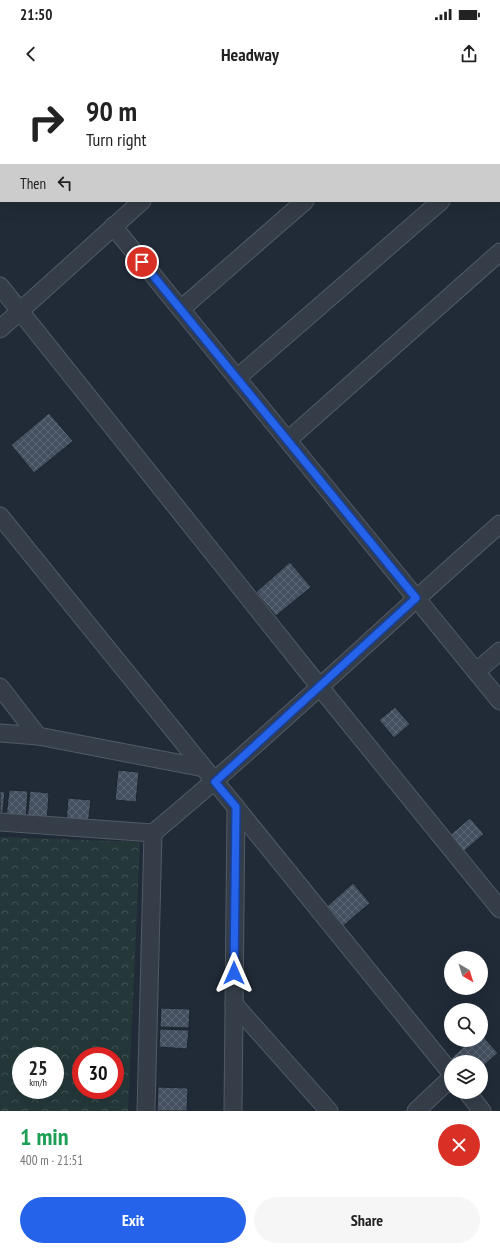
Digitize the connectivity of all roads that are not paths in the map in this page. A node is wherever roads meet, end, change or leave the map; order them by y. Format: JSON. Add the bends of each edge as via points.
{"nodes":[{"id":1,"x":141,"y":202,"type":"edge"},
{"id":2,"x":304,"y":202,"type":"edge"},
{"id":3,"x":440,"y":202,"type":"edge"},
{"id":4,"x":113,"y":226,"type":"junction"},
{"id":5,"x":500,"y":252,"type":"edge"},
{"id":6,"x":0,"y":286,"type":"edge"},
{"id":7,"x":181,"y":309,"type":"junction"},
{"id":8,"x":20,"y":311,"type":"junction"},
{"id":9,"x":0,"y":329,"type":"edge"},
{"id":10,"x":237,"y":378,"type":"junction"},
{"id":11,"x":288,"y":440,"type":"junction"},
{"id":12,"x":0,"y":516,"type":"edge"},
{"id":13,"x":500,"y":524,"type":"edge"},
{"id":14,"x":416,"y":598,"type":"junction"},
{"id":15,"x":500,"y":651,"type":"edge"},
{"id":16,"x":476,"y":672,"type":"junction"},
{"id":17,"x":319,"y":686,"type":"junction"},
{"id":18,"x":0,"y":687,"type":"edge"},
{"id":19,"x":500,"y":701,"type":"edge"},
{"id":20,"x":0,"y":733,"type":"edge"},
{"id":21,"x":38,"y":736,"type":"junction"},
{"id":22,"x":204,"y":768,"type":"junction"},
{"id":23,"x":215,"y":782,"type":"junction"},
{"id":24,"x":236,"y":807,"type":"junction"},
{"id":25,"x":0,"y":822,"type":"edge"},
{"id":26,"x":153,"y":833,"type":"junction"},
{"id":27,"x":500,"y":909,"type":"edge"},
{"id":28,"x":234,"y":1004,"type":"junction"},
{"id":29,"x":444,"y":1064,"type":"edge"},
{"id":30,"x":444,"y":1085,"type":"edge"},
{"id":31,"x":473,"y":1099,"type":"edge"},
{"id":32,"x":146,"y":1111,"type":"edge"},
{"id":33,"x":233,"y":1111,"type":"edge"},
{"id":34,"x":330,"y":1111,"type":"edge"},
{"id":35,"x":416,"y":1111,"type":"edge"},
{"id":36,"x":482,"y":1111,"type":"edge"}],
"edges":[{"from":1,"to":4,"type":"street"},
{"from":2,"to":7,"type":"street"},
{"from":3,"to":10,"type":"street"},
{"from":4,"to":7,"type":"street"},
{"from":4,"to":8,"type":"street"},
{"from":5,"to":11,"type":"street"},
{"from":6,"to":8,"type":"street"},
{"from":7,"to":10,"type":"street"},
{"from":8,"to":9,"type":"street"},
{"from":8,"to":17,"type":"street"},
{"from":10,"to":11,"type":"street"},
{"from":11,"to":14,"type":"street"},
{"from":12,"to":22,"type":"street"},
{"from":13,"to":14,"type":"street"},
{"from":14,"to":16,"type":"street"},
{"from":14,"to":17,"type":"street"},
{"from":15,"to":16,"type":"street"},
{"from":16,"to":19,"type":"street"},
{"from":17,"to":23,"type":"street"},
{"from":17,"to":27,"type":"street"},
{"from":18,"to":21,"type":"street"},
{"from":20,"to":21,"type":"street"},
{"from":21,"to":22,"type":"street"},
{"from":22,"to":23,"type":"street"},
{"from":23,"to":24,"type":"street"},
{"from":23,"to":26,"type":"street"},
{"from":24,"to":28,"type":"street"},
{"from":24,"to":29,"type":"street"},
{"from":25,"to":26,"type":"street"},
{"from":26,"to":32,"type":"street"},
{"from":28,"to":33,"type":"street"},
{"from":28,"to":34,"type":"street"},
{"from":30,"to":35,"type":"street"},
{"from":31,"to":36,"type":"street"}]}
